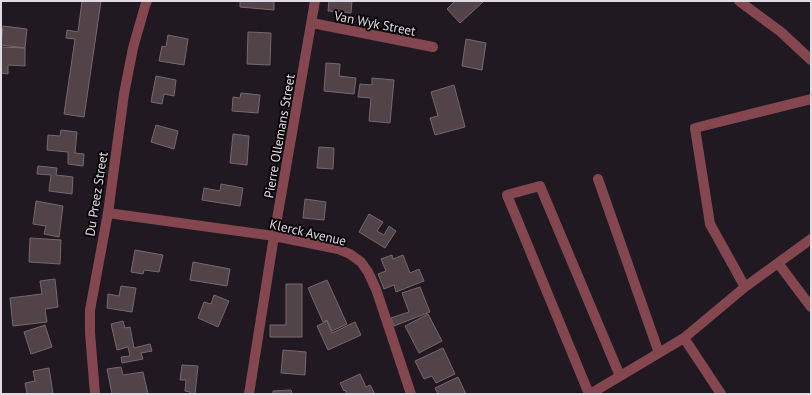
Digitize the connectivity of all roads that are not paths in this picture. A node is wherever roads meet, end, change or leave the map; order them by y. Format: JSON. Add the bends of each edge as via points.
{"nodes":[{"id":1,"x":147,"y":1,"type":"edge"},
{"id":2,"x":315,"y":1,"type":"edge"},
{"id":3,"x":738,"y":1,"type":"edge"},
{"id":4,"x":746,"y":1,"type":"edge"},
{"id":5,"x":753,"y":11,"type":"junction"},
{"id":6,"x":312,"y":23,"type":"junction"},
{"id":7,"x":433,"y":47,"type":"dead end"},
{"id":8,"x":811,"y":60,"type":"edge"},
{"id":9,"x":811,"y":100,"type":"edge"},
{"id":10,"x":598,"y":179,"type":"dead end"},
{"id":11,"x":108,"y":213,"type":"junction"},
{"id":12,"x":274,"y":236,"type":"junction"},
{"id":13,"x":811,"y":238,"type":"edge"},
{"id":14,"x":778,"y":263,"type":"junction"},
{"id":15,"x":745,"y":287,"type":"junction"},
{"id":16,"x":811,"y":307,"type":"edge"},
{"id":17,"x":684,"y":338,"type":"junction"},
{"id":18,"x":658,"y":353,"type":"junction"},
{"id":19,"x":620,"y":376,"type":"junction"},
{"id":20,"x":95,"y":394,"type":"edge"},
{"id":21,"x":249,"y":394,"type":"edge"},
{"id":22,"x":411,"y":394,"type":"edge"},
{"id":23,"x":590,"y":394,"type":"edge"},
{"id":24,"x":721,"y":394,"type":"edge"}],
"edges":[{"from":1,"to":11,"type":"street","name":"Du Preez Street","via":[[133,48]]},
{"from":2,"to":6,"type":"street","name":"Pierre Ollemans Street"},
{"from":3,"to":5,"type":"street"},
{"from":4,"to":5,"type":"street"},
{"from":5,"to":8,"type":"street","via":[[781,32]]},
{"from":6,"to":7,"type":"street","name":"Van Wyk Street"},
{"from":6,"to":12,"type":"street","name":"Pierre Ollemans Street"},
{"from":9,"to":15,"type":"street","via":[[695,128],[710,224]]},
{"from":10,"to":18,"type":"street"},
{"from":11,"to":12,"type":"street","name":"Klerck Avenue"},
{"from":11,"to":20,"type":"street","name":"Du Preez Street","via":[[90,310]]},
{"from":12,"to":21,"type":"street","name":"Pierre Ollemans Street"},
{"from":12,"to":22,"type":"street","name":"Klerck Avenue","via":[[338,250],[350,254],[361,262],[376,289]]},
{"from":13,"to":14,"type":"street"},
{"from":14,"to":15,"type":"street"},
{"from":14,"to":16,"type":"street"},
{"from":15,"to":17,"type":"street"},
{"from":17,"to":18,"type":"street"},
{"from":17,"to":24,"type":"street"},
{"from":18,"to":19,"type":"street"},
{"from":19,"to":23,"type":"street"},
{"from":19,"to":23,"type":"street","via":[[540,186],[507,195]]}]}
